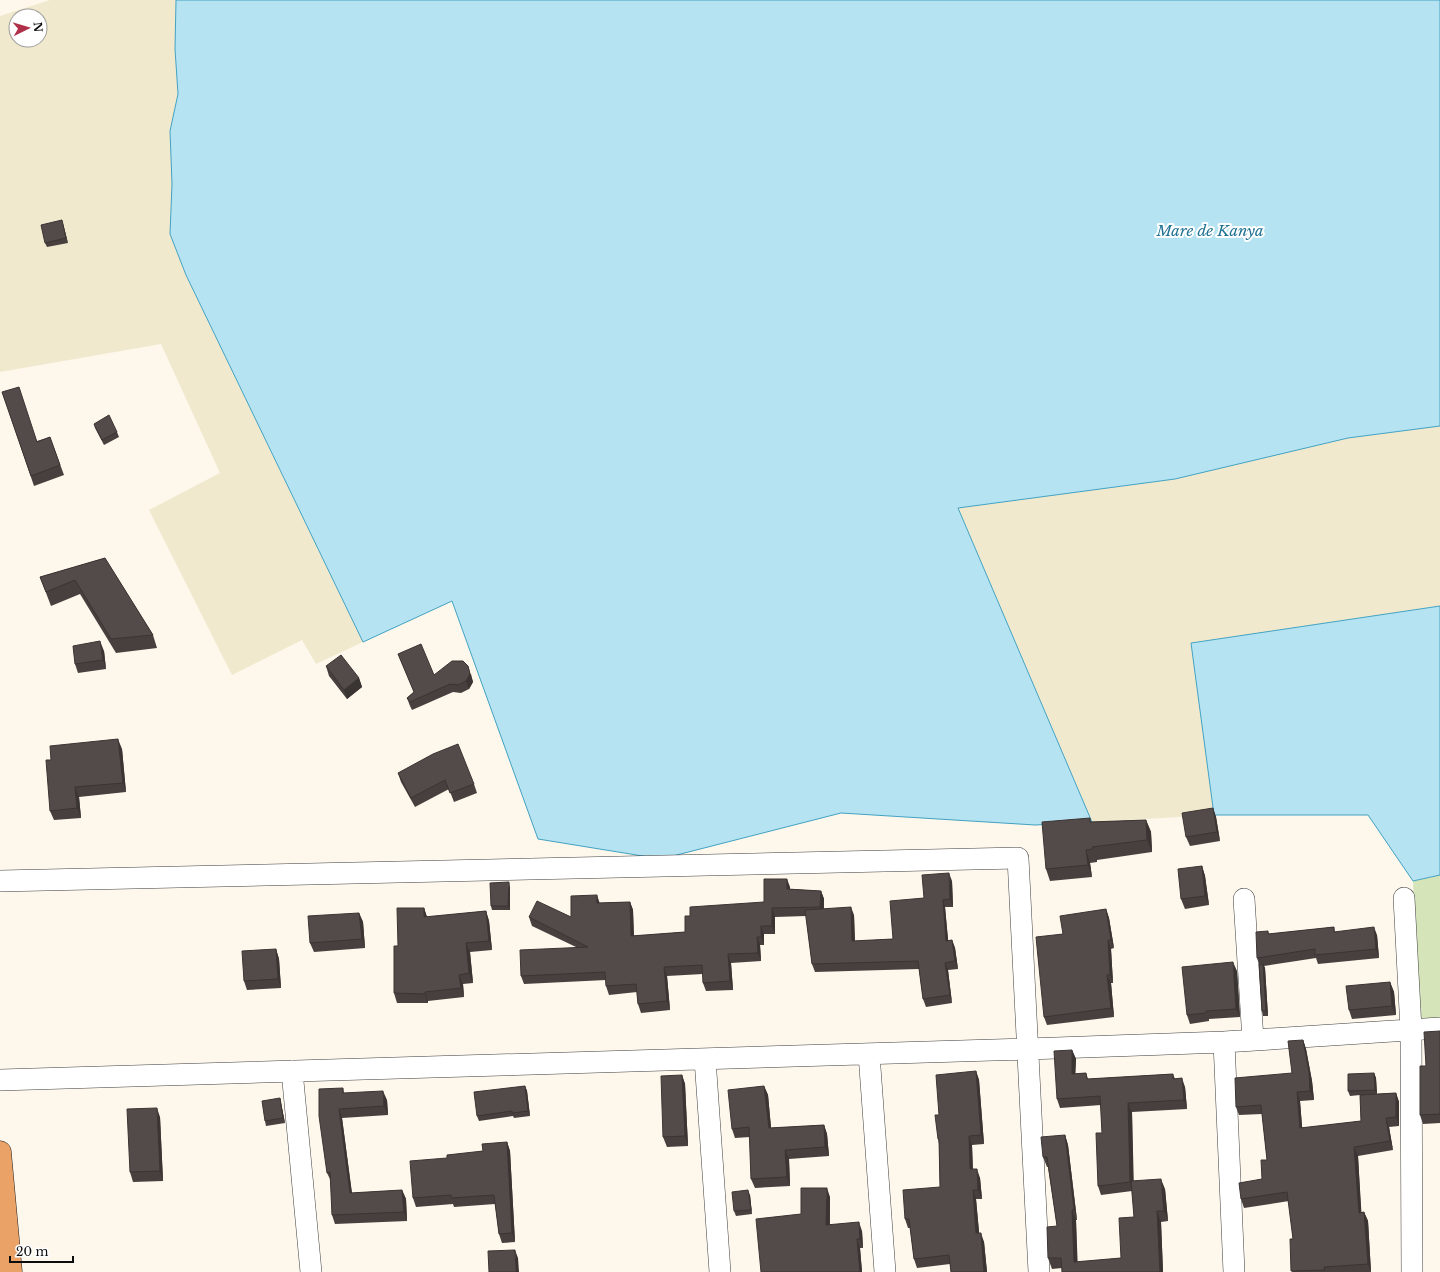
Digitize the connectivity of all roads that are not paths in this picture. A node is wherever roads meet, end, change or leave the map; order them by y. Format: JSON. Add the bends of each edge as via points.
{"nodes":[{"id":1,"x":0,"y":881,"type":"edge"},
{"id":2,"x":1404,"y":898,"type":"dead end"},
{"id":3,"x":1244,"y":899,"type":"dead end"},
{"id":4,"x":1440,"y":1028,"type":"edge"},
{"id":5,"x":1411,"y":1030,"type":"junction"},
{"id":6,"x":1253,"y":1040,"type":"junction"},
{"id":7,"x":1224,"y":1042,"type":"junction"},
{"id":8,"x":1028,"y":1049,"type":"junction"},
{"id":9,"x":869,"y":1054,"type":"junction"},
{"id":10,"x":705,"y":1059,"type":"junction"},
{"id":11,"x":292,"y":1071,"type":"junction"},
{"id":12,"x":0,"y":1080,"type":"edge"},
{"id":13,"x":0,"y":1152,"type":"edge"},
{"id":14,"x":12,"y":1272,"type":"edge"},
{"id":15,"x":311,"y":1272,"type":"edge"},
{"id":16,"x":720,"y":1272,"type":"edge"},
{"id":17,"x":885,"y":1272,"type":"edge"},
{"id":18,"x":1039,"y":1272,"type":"edge"},
{"id":19,"x":1234,"y":1272,"type":"edge"},
{"id":20,"x":1412,"y":1272,"type":"edge"}],
"edges":[{"from":1,"to":8,"type":"street","via":[[1018,858]]},
{"from":2,"to":5,"type":"street"},
{"from":3,"to":6,"type":"street"},
{"from":4,"to":5,"type":"street"},
{"from":5,"to":6,"type":"street"},
{"from":5,"to":20,"type":"street"},
{"from":6,"to":7,"type":"street"},
{"from":7,"to":8,"type":"street"},
{"from":7,"to":19,"type":"street"},
{"from":8,"to":9,"type":"street"},
{"from":8,"to":18,"type":"street"},
{"from":9,"to":10,"type":"street"},
{"from":9,"to":17,"type":"street"},
{"from":10,"to":11,"type":"street"},
{"from":10,"to":16,"type":"street"},
{"from":11,"to":12,"type":"street"},
{"from":11,"to":15,"type":"street"},
{"from":13,"to":14,"type":"highway"}]}
